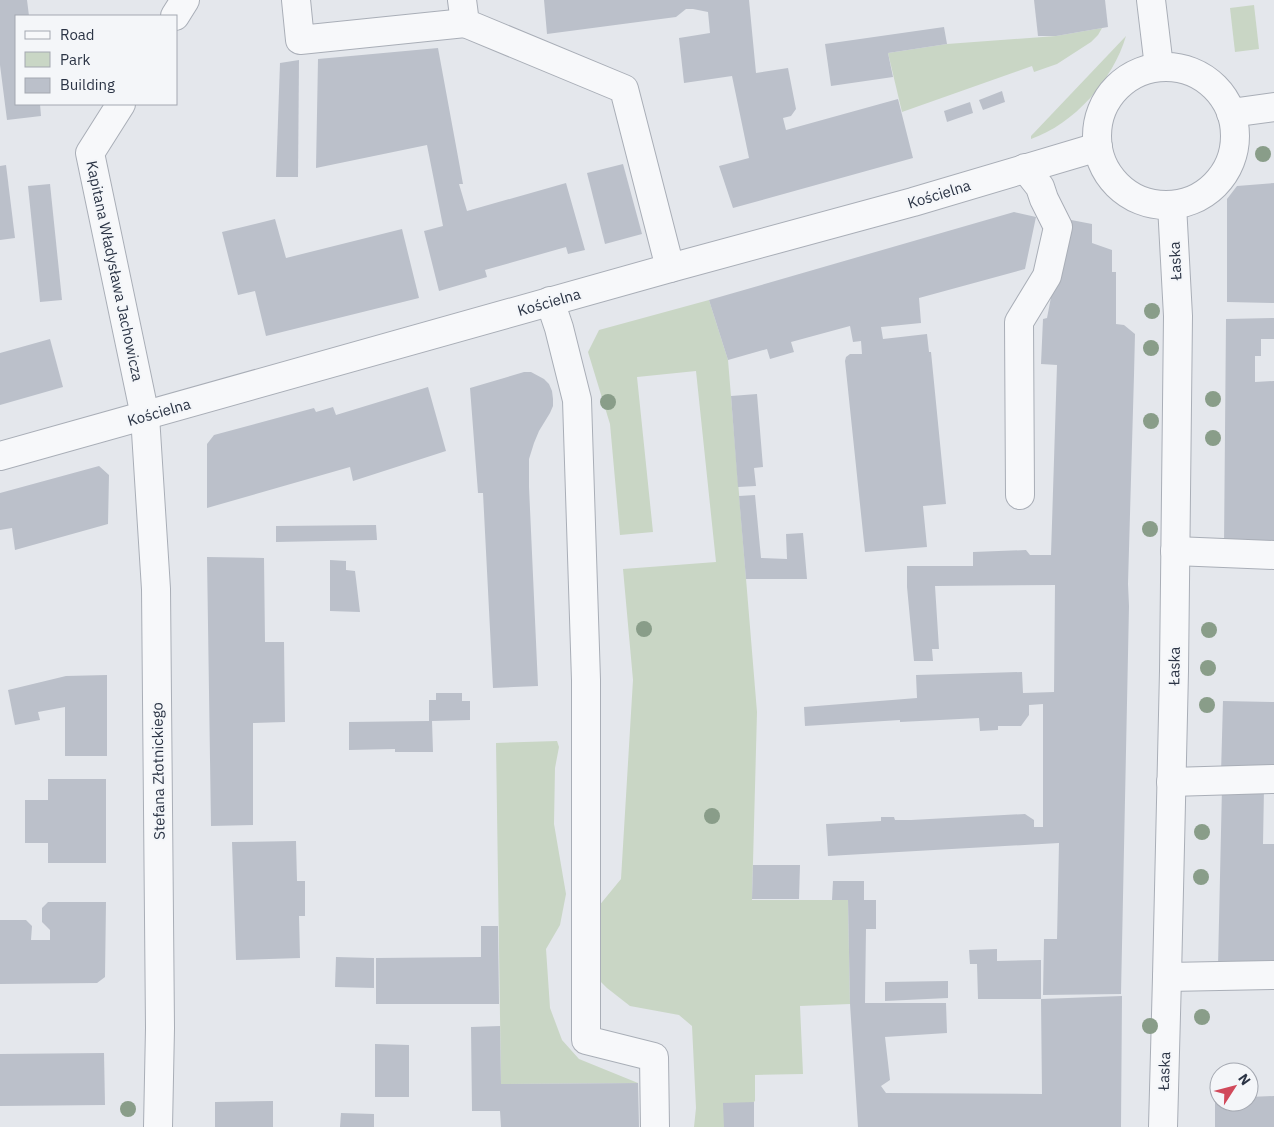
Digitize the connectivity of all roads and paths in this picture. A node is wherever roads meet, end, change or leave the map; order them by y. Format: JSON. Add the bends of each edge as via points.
{"nodes":[{"id":1,"x":185,"y":0,"type":"edge"},
{"id":2,"x":296,"y":0,"type":"edge"},
{"id":3,"x":1151,"y":0,"type":"edge"},
{"id":4,"x":464,"y":12,"type":"edge"},
{"id":5,"x":176,"y":15,"type":"edge"},
{"id":6,"x":1159,"y":67,"type":"junction"},
{"id":7,"x":120,"y":105,"type":"edge"},
{"id":8,"x":1274,"y":107,"type":"edge"},
{"id":9,"x":1232,"y":113,"type":"junction"},
{"id":10,"x":1098,"y":146,"type":"junction"},
{"id":11,"x":1025,"y":168,"type":"junction"},
{"id":12,"x":1172,"y":205,"type":"junction"},
{"id":13,"x":670,"y":268,"type":"junction"},
{"id":14,"x":550,"y":301,"type":"junction"},
{"id":15,"x":145,"y":416,"type":"junction"},
{"id":16,"x":0,"y":456,"type":"edge"},
{"id":17,"x":1020,"y":495,"type":"dead end"},
{"id":18,"x":1175,"y":551,"type":"junction"},
{"id":19,"x":1274,"y":555,"type":"edge"},
{"id":20,"x":1274,"y":779,"type":"edge"},
{"id":21,"x":1171,"y":782,"type":"junction"},
{"id":22,"x":1274,"y":975,"type":"edge"},
{"id":23,"x":1167,"y":978,"type":"junction"},
{"id":24,"x":158,"y":1127,"type":"edge"},
{"id":25,"x":656,"y":1127,"type":"edge"},
{"id":26,"x":1163,"y":1127,"type":"edge"}],
"edges":[{"from":1,"to":5,"type":"street"},
{"from":2,"to":4,"type":"street","via":[[300,40]]},
{"from":3,"to":6,"type":"street"},
{"from":4,"to":13,"type":"street","via":[[624,89]]},
{"from":6,"to":9,"type":"street","via":[[1182,69],[1203,78],[1220,93]]},
{"from":6,"to":10,"type":"street","via":[[1129,78],[1111,94],[1100,115]]},
{"from":7,"to":15,"type":"street","name":"Kapitana Władysława Jachowicza","via":[[90,154]]},
{"from":8,"to":9,"type":"street"},
{"from":9,"to":12,"type":"street","via":[[1235,142],[1227,170],[1208,192],[1191,201]]},
{"from":10,"to":11,"type":"street","name":"Kościelna"},
{"from":10,"to":12,"type":"street","via":[[1103,165],[1119,188],[1144,202]]},
{"from":11,"to":13,"type":"street","name":"Kościelna"},
{"from":11,"to":17,"type":"street","via":[[1040,187],[1058,227],[1047,276],[1019,322]]},
{"from":12,"to":18,"type":"street","name":"Łaska","via":[[1178,316]]},
{"from":13,"to":14,"type":"street","name":"Kościelna"},
{"from":14,"to":15,"type":"street","name":"Kościelna"},
{"from":14,"to":25,"type":"street","via":[[577,400],[586,680],[586,1040],[654,1056]]},
{"from":15,"to":16,"type":"street","name":"Kościelna"},
{"from":15,"to":24,"type":"street","name":"Stefana Złotnickiego","via":[[156,589]]},
{"from":18,"to":19,"type":"street"},
{"from":18,"to":21,"type":"street","name":"Łaska"},
{"from":20,"to":21,"type":"street"},
{"from":21,"to":23,"type":"street","name":"Łaska"},
{"from":22,"to":23,"type":"street"},
{"from":23,"to":26,"type":"street","name":"Łaska"}]}
